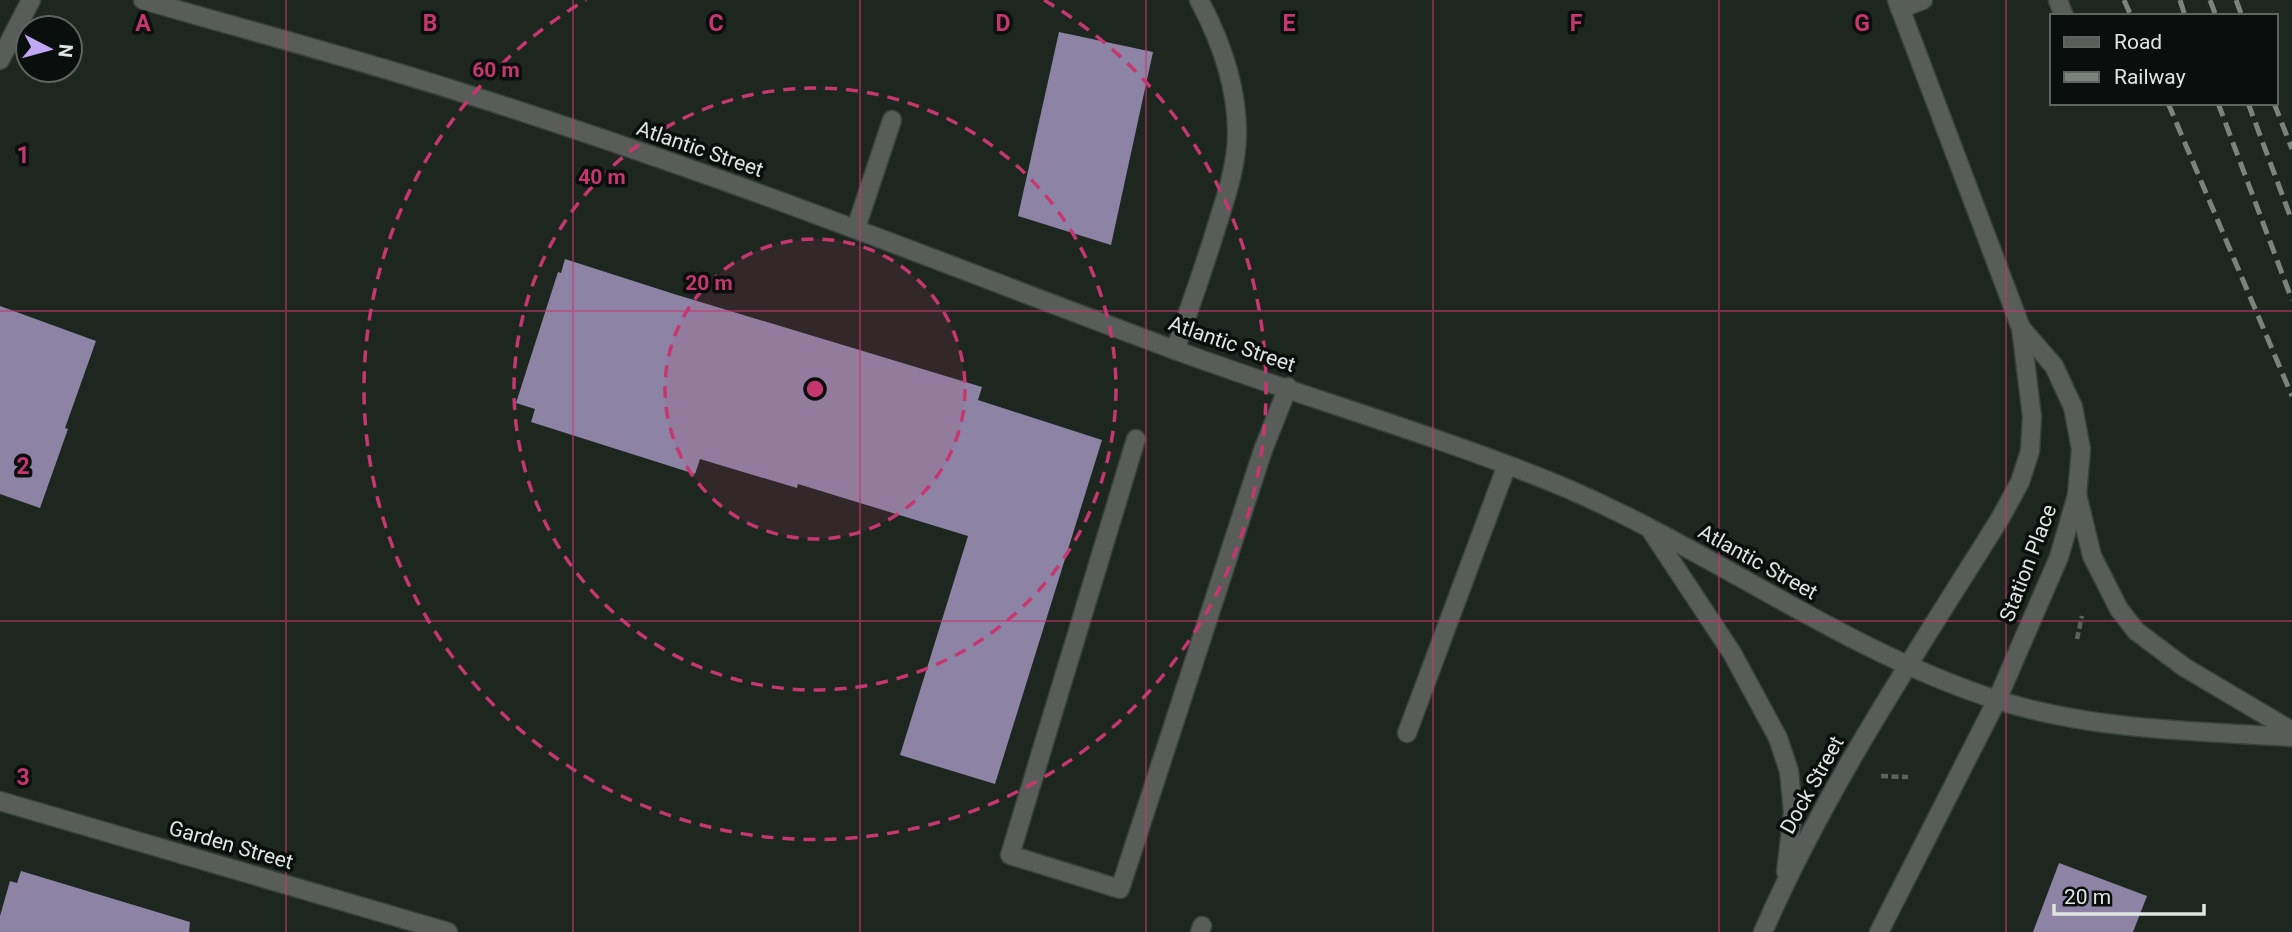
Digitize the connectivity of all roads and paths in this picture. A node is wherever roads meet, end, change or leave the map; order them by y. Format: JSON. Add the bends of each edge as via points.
{"nodes":[{"id":1,"x":31,"y":0,"type":"edge"},
{"id":2,"x":143,"y":0,"type":"edge"},
{"id":3,"x":1199,"y":0,"type":"edge"},
{"id":4,"x":1923,"y":0,"type":"edge"},
{"id":5,"x":1898,"y":5,"type":"edge"},
{"id":6,"x":0,"y":60,"type":"edge"},
{"id":7,"x":892,"y":120,"type":"dead end"},
{"id":8,"x":856,"y":228,"type":"junction"},
{"id":9,"x":2021,"y":328,"type":"junction"},
{"id":10,"x":1175,"y":349,"type":"junction"},
{"id":11,"x":1287,"y":387,"type":"junction"},
{"id":12,"x":1136,"y":439,"type":"dead end"},
{"id":13,"x":1507,"y":465,"type":"junction"},
{"id":14,"x":2077,"y":495,"type":"junction"},
{"id":15,"x":1648,"y":527,"type":"junction"},
{"id":16,"x":1909,"y":664,"type":"junction"},
{"id":17,"x":1997,"y":700,"type":"junction"},
{"id":18,"x":2292,"y":731,"type":"edge"},
{"id":19,"x":1407,"y":733,"type":"dead end"},
{"id":20,"x":2292,"y":737,"type":"edge"},
{"id":21,"x":1880,"y":776,"type":"dead end"},
{"id":22,"x":1908,"y":777,"type":"dead end"},
{"id":23,"x":0,"y":801,"type":"edge"},
{"id":24,"x":1785,"y":882,"type":"junction"},
{"id":25,"x":448,"y":932,"type":"edge"},
{"id":26,"x":1763,"y":932,"type":"edge"},
{"id":27,"x":1879,"y":932,"type":"edge"}],
"edges":[{"from":1,"to":6,"type":"street"},
{"from":2,"to":8,"type":"street","name":"Atlantic Street","via":[[461,92]]},
{"from":3,"to":10,"type":"street","via":[[1228,70],[1237,134],[1221,211]]},
{"from":4,"to":5,"type":"street"},
{"from":5,"to":9,"type":"street","name":"Station Place"},
{"from":7,"to":8,"type":"street"},
{"from":8,"to":10,"type":"street","name":"Atlantic Street"},
{"from":9,"to":14,"type":"street","name":"Station Place","via":[[2054,366],[2073,407],[2081,449]]},
{"from":9,"to":16,"type":"street","name":"Station Place","via":[[2032,417],[2030,451],[2020,482]]},
{"from":10,"to":11,"type":"street","name":"Atlantic Street"},
{"from":11,"to":12,"type":"street","via":[[1120,889],[1010,855]]},
{"from":11,"to":13,"type":"street","name":"Atlantic Street"},
{"from":13,"to":15,"type":"street","name":"Atlantic Street"},
{"from":13,"to":19,"type":"street"},
{"from":14,"to":17,"type":"street","name":"Station Place","via":[[2059,557]]},
{"from":14,"to":18,"type":"street","via":[[2092,556],[2119,609],[2136,631],[2184,667]]},
{"from":15,"to":16,"type":"street","name":"Atlantic Street","via":[[1807,615]]},
{"from":15,"to":24,"type":"street","via":[[1732,653],[1778,738],[1789,771],[1793,812]]},
{"from":16,"to":17,"type":"street","name":"Atlantic Street"},
{"from":16,"to":24,"type":"street","name":"Dock Street","via":[[1842,774]]},
{"from":17,"to":20,"type":"street","name":"Atlantic Street","via":[[2084,721]]},
{"from":17,"to":27,"type":"street"},
{"from":21,"to":22,"type":"path"},
{"from":23,"to":25,"type":"street","name":"Garden Street"},
{"from":24,"to":26,"type":"street","name":"Dock Street"}]}
